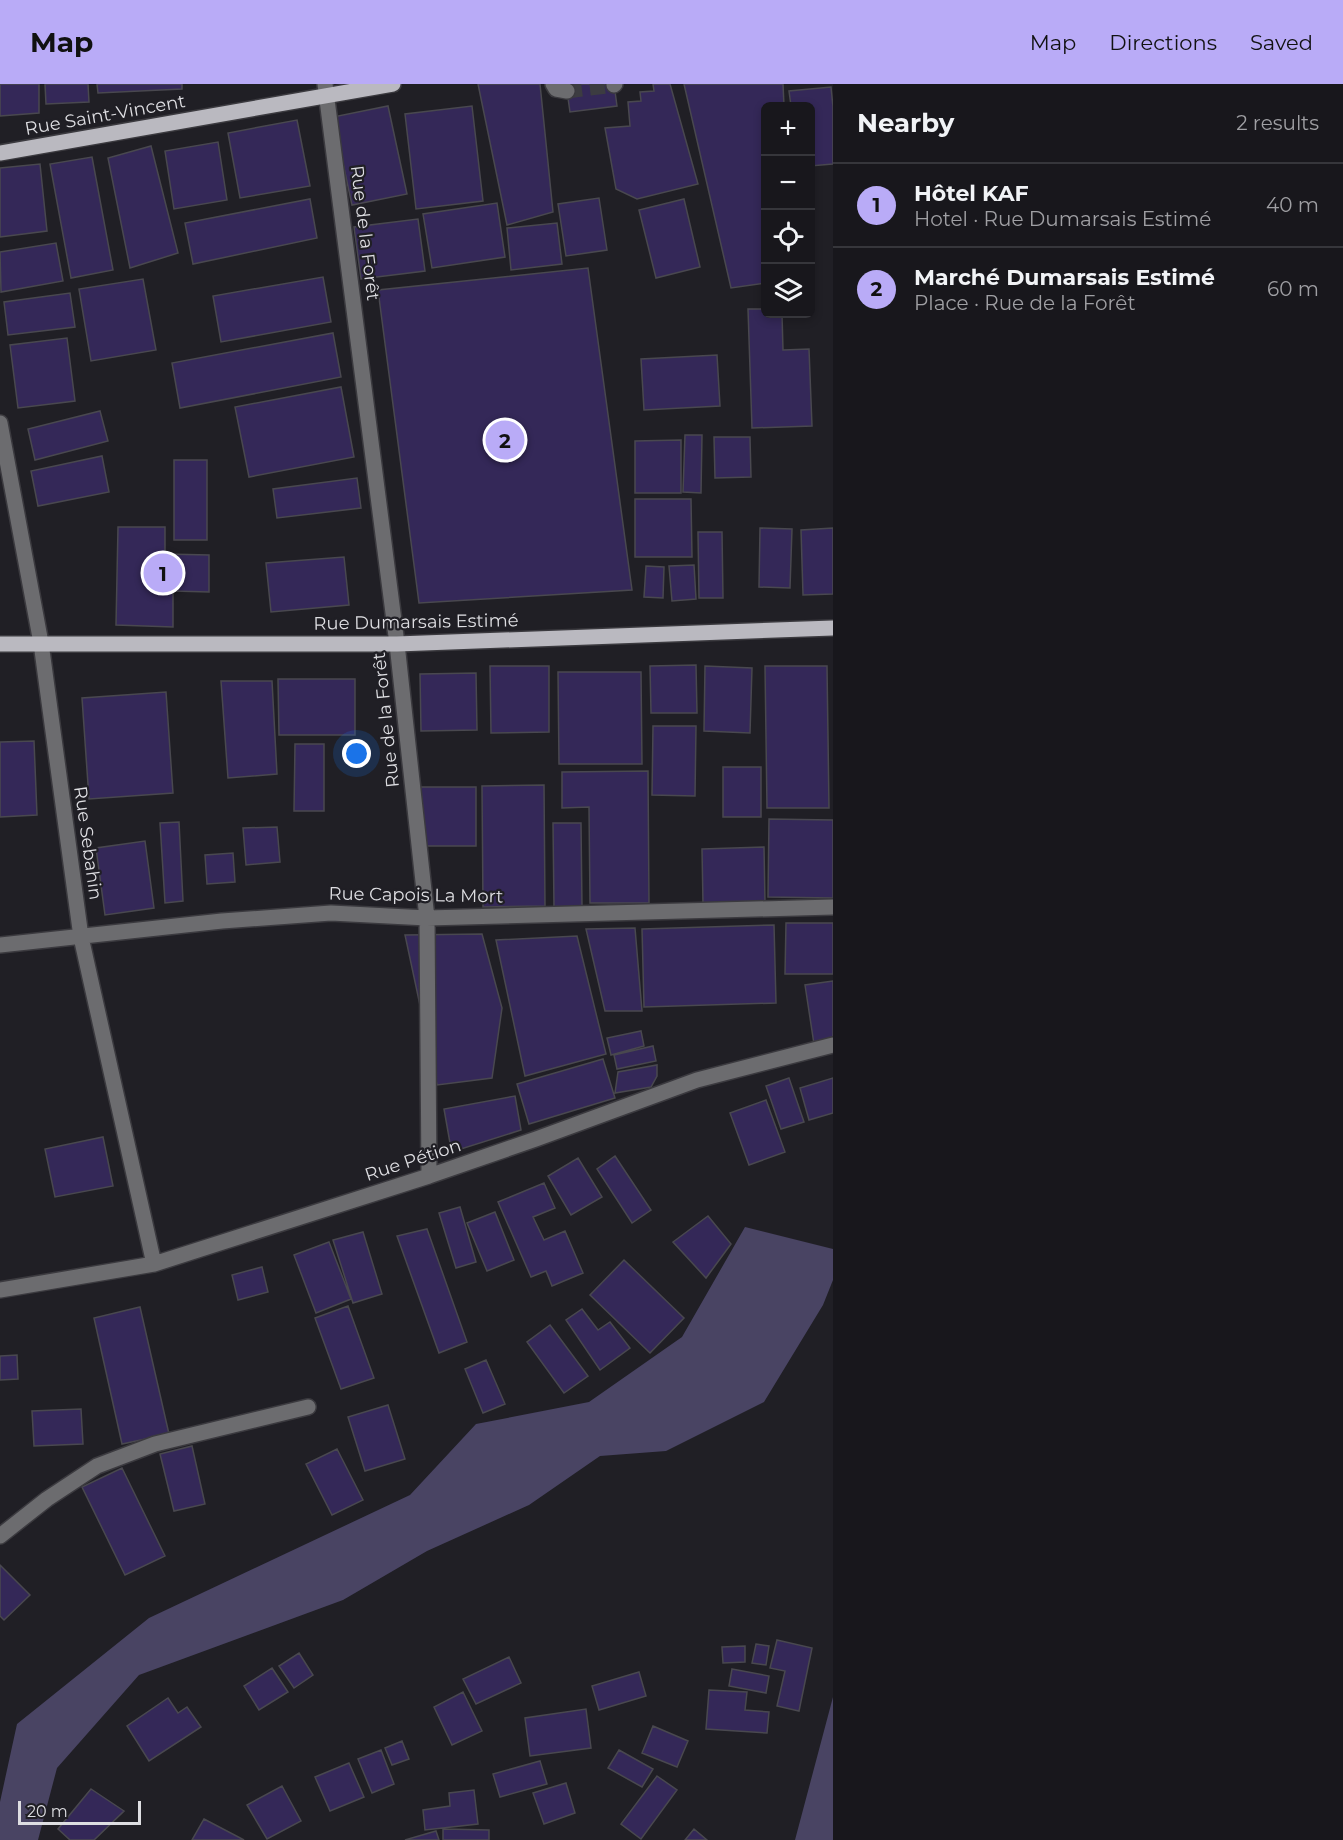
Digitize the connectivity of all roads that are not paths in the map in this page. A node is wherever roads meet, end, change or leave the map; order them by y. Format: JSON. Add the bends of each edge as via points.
{"nodes":[{"id":1,"x":393,"y":84,"type":"edge"},
{"id":2,"x":326,"y":90,"type":"edge"},
{"id":3,"x":0,"y":153,"type":"edge"},
{"id":4,"x":0,"y":423,"type":"edge"},
{"id":5,"x":833,"y":628,"type":"edge"},
{"id":6,"x":41,"y":643,"type":"junction"},
{"id":7,"x":0,"y":644,"type":"edge"},
{"id":8,"x":398,"y":644,"type":"junction"},
{"id":9,"x":833,"y":907,"type":"edge"},
{"id":10,"x":427,"y":918,"type":"junction"},
{"id":11,"x":81,"y":937,"type":"junction"},
{"id":12,"x":0,"y":945,"type":"edge"},
{"id":13,"x":833,"y":1044,"type":"edge"},
{"id":14,"x":429,"y":1176,"type":"junction"},
{"id":15,"x":154,"y":1264,"type":"junction"},
{"id":16,"x":0,"y":1290,"type":"edge"},
{"id":17,"x":308,"y":1407,"type":"dead end"},
{"id":18,"x":0,"y":1536,"type":"edge"}],
"edges":[{"from":1,"to":2,"type":"main road","name":"Rue Saint-Vincent"},
{"from":2,"to":3,"type":"main road","name":"Rue Saint-Vincent"},
{"from":2,"to":8,"type":"street","name":"Rue de la Forêt"},
{"from":4,"to":6,"type":"street","name":"Rue Sebahin"},
{"from":5,"to":8,"type":"main road","name":"Rue Dumarsais Estimé"},
{"from":6,"to":7,"type":"main road","name":"Rue Dumarsais Estimé"},
{"from":6,"to":8,"type":"main road","name":"Rue Dumarsais Estimé"},
{"from":6,"to":11,"type":"street","name":"Rue Sebahin"},
{"from":8,"to":10,"type":"street","name":"Rue de la Forêt"},
{"from":9,"to":10,"type":"street","name":"Rue Capois La Mort"},
{"from":10,"to":11,"type":"street","name":"Rue Capois La Mort","via":[[331,913]]},
{"from":10,"to":14,"type":"street","name":"Rue de la Forêt"},
{"from":11,"to":12,"type":"street","name":"Rue Capois La Mort"},
{"from":11,"to":15,"type":"street","name":"Rue Sebahin"},
{"from":13,"to":14,"type":"street","name":"Rue Pétion","via":[[697,1080]]},
{"from":14,"to":15,"type":"street","name":"Rue Pétion"},
{"from":15,"to":16,"type":"street","name":"Rue Pétion"},
{"from":17,"to":18,"type":"street","via":[[155,1444],[97,1466]]}]}
